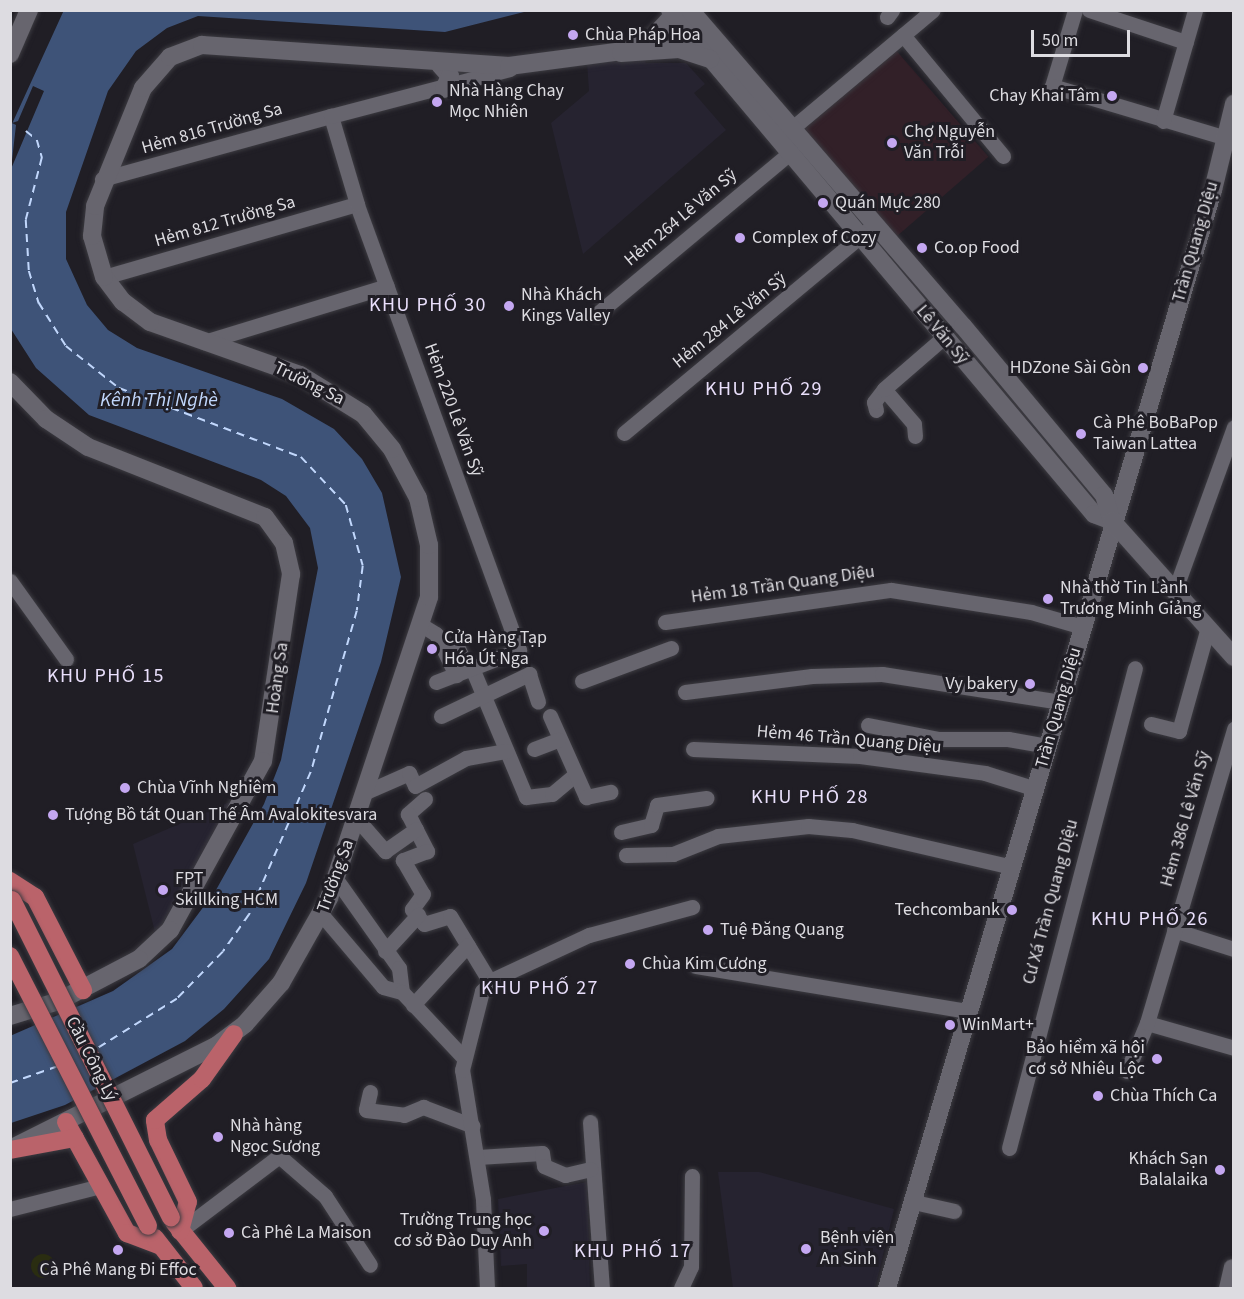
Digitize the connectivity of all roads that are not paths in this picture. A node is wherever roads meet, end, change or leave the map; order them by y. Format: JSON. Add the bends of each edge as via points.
{"nodes":[{"id":1,"x":29,"y":10,"type":"edge"},
{"id":2,"x":933,"y":10,"type":"edge"},
{"id":3,"x":1075,"y":10,"type":"edge"},
{"id":4,"x":1089,"y":10,"type":"edge"},
{"id":5,"x":1195,"y":10,"type":"edge"},
{"id":6,"x":678,"y":12,"type":"edge"},
{"id":7,"x":903,"y":35,"type":"junction"},
{"id":8,"x":1186,"y":42,"type":"junction"},
{"id":9,"x":621,"y":53,"type":"junction"},
{"id":10,"x":10,"y":54,"type":"edge"},
{"id":11,"x":712,"y":59,"type":"junction"},
{"id":12,"x":523,"y":64,"type":"junction"},
{"id":13,"x":440,"y":65,"type":"junction"},
{"id":14,"x":444,"y":89,"type":"junction"},
{"id":15,"x":1233,"y":104,"type":"edge"},
{"id":16,"x":331,"y":116,"type":"junction"},
{"id":17,"x":1163,"y":121,"type":"junction"},
{"id":18,"x":1223,"y":137,"type":"junction"},
{"id":19,"x":787,"y":140,"type":"junction"},
{"id":20,"x":1003,"y":156,"type":"dead end"},
{"id":21,"x":102,"y":179,"type":"junction"},
{"id":22,"x":357,"y":204,"type":"junction"},
{"id":23,"x":875,"y":224,"type":"junction"},
{"id":24,"x":860,"y":238,"type":"junction"},
{"id":25,"x":104,"y":277,"type":"junction"},
{"id":26,"x":387,"y":286,"type":"junction"},
{"id":27,"x":597,"y":314,"type":"dead end"},
{"id":28,"x":944,"y":337,"type":"junction"},
{"id":29,"x":204,"y":342,"type":"junction"},
{"id":30,"x":10,"y":382,"type":"edge"},
{"id":31,"x":884,"y":389,"type":"junction"},
{"id":32,"x":876,"y":410,"type":"dead end"},
{"id":33,"x":1233,"y":427,"type":"edge"},
{"id":34,"x":624,"y":434,"type":"dead end"},
{"id":35,"x":915,"y":436,"type":"dead end"},
{"id":36,"x":1112,"y":521,"type":"junction"},
{"id":37,"x":10,"y":581,"type":"edge"},
{"id":38,"x":1176,"y":590,"type":"junction"},
{"id":39,"x":665,"y":622,"type":"dead end"},
{"id":40,"x":423,"y":626,"type":"junction"},
{"id":41,"x":1083,"y":627,"type":"junction"},
{"id":42,"x":1208,"y":627,"type":"junction"},
{"id":43,"x":456,"y":644,"type":"dead end"},
{"id":44,"x":671,"y":648,"type":"dead end"},
{"id":45,"x":1233,"y":657,"type":"edge"},
{"id":46,"x":66,"y":659,"type":"dead end"},
{"id":47,"x":1135,"y":668,"type":"dead end"},
{"id":48,"x":465,"y":671,"type":"junction"},
{"id":49,"x":582,"y":681,"type":"dead end"},
{"id":50,"x":436,"y":682,"type":"dead end"},
{"id":51,"x":685,"y":692,"type":"dead end"},
{"id":52,"x":482,"y":694,"type":"junction"},
{"id":53,"x":538,"y":702,"type":"dead end"},
{"id":54,"x":1061,"y":702,"type":"junction"},
{"id":55,"x":441,"y":716,"type":"dead end"},
{"id":56,"x":550,"y":716,"type":"dead end"},
{"id":57,"x":1151,"y":724,"type":"dead end"},
{"id":58,"x":868,"y":725,"type":"dead end"},
{"id":59,"x":1233,"y":729,"type":"edge"},
{"id":60,"x":558,"y":740,"type":"junction"},
{"id":61,"x":1048,"y":747,"type":"junction"},
{"id":62,"x":534,"y":749,"type":"dead end"},
{"id":63,"x":693,"y":749,"type":"dead end"},
{"id":64,"x":506,"y":751,"type":"junction"},
{"id":65,"x":575,"y":775,"type":"junction"},
{"id":66,"x":1036,"y":789,"type":"junction"},
{"id":67,"x":366,"y":792,"type":"junction"},
{"id":68,"x":610,"y":792,"type":"dead end"},
{"id":69,"x":707,"y":798,"type":"dead end"},
{"id":70,"x":425,"y":799,"type":"dead end"},
{"id":71,"x":357,"y":819,"type":"junction"},
{"id":72,"x":416,"y":829,"type":"junction"},
{"id":73,"x":621,"y":832,"type":"dead end"},
{"id":74,"x":626,"y":855,"type":"dead end"},
{"id":75,"x":1012,"y":867,"type":"junction"},
{"id":76,"x":336,"y":879,"type":"junction"},
{"id":77,"x":10,"y":881,"type":"edge"},
{"id":78,"x":11,"y":899,"type":"edge"},
{"id":79,"x":693,"y":907,"type":"dead end"},
{"id":80,"x":322,"y":915,"type":"junction"},
{"id":81,"x":417,"y":915,"type":"junction"},
{"id":82,"x":1174,"y":930,"type":"junction"},
{"id":83,"x":468,"y":945,"type":"junction"},
{"id":84,"x":1233,"y":949,"type":"edge"},
{"id":85,"x":385,"y":951,"type":"junction"},
{"id":86,"x":10,"y":956,"type":"edge"},
{"id":87,"x":696,"y":966,"type":"dead end"},
{"id":88,"x":490,"y":982,"type":"junction"},
{"id":89,"x":83,"y":990,"type":"junction"},
{"id":90,"x":402,"y":992,"type":"junction"},
{"id":91,"x":413,"y":1005,"type":"junction"},
{"id":92,"x":968,"y":1011,"type":"junction"},
{"id":93,"x":10,"y":1016,"type":"edge"},
{"id":94,"x":1147,"y":1023,"type":"junction"},
{"id":95,"x":234,"y":1034,"type":"junction"},
{"id":96,"x":1233,"y":1048,"type":"edge"},
{"id":97,"x":464,"y":1058,"type":"junction"},
{"id":98,"x":1126,"y":1071,"type":"dead end"},
{"id":99,"x":370,"y":1092,"type":"dead end"},
{"id":100,"x":66,"y":1122,"type":"junction"},
{"id":101,"x":590,"y":1122,"type":"dead end"},
{"id":102,"x":473,"y":1126,"type":"junction"},
{"id":103,"x":75,"y":1138,"type":"junction"},
{"id":104,"x":1009,"y":1148,"type":"dead end"},
{"id":105,"x":10,"y":1149,"type":"edge"},
{"id":106,"x":478,"y":1157,"type":"junction"},
{"id":107,"x":590,"y":1169,"type":"junction"},
{"id":108,"x":692,"y":1176,"type":"dead end"},
{"id":109,"x":101,"y":1185,"type":"junction"},
{"id":110,"x":914,"y":1202,"type":"junction"},
{"id":111,"x":10,"y":1209,"type":"edge"},
{"id":112,"x":954,"y":1211,"type":"dead end"},
{"id":113,"x":175,"y":1224,"type":"junction"},
{"id":114,"x":161,"y":1246,"type":"junction"},
{"id":115,"x":370,"y":1265,"type":"dead end"},
{"id":116,"x":1231,"y":1267,"type":"dead end"},
{"id":117,"x":194,"y":1288,"type":"edge"},
{"id":118,"x":227,"y":1288,"type":"edge"},
{"id":119,"x":487,"y":1288,"type":"edge"},
{"id":120,"x":602,"y":1288,"type":"edge"},
{"id":121,"x":681,"y":1288,"type":"edge"},
{"id":122,"x":887,"y":1288,"type":"edge"},
{"id":123,"x":1226,"y":1288,"type":"edge"}],
"edges":[{"from":1,"to":10,"type":"street"},
{"from":2,"to":7,"type":"street","name":"Hẻm 264 Lê Văn Sỹ"},
{"from":3,"to":17,"type":"street","via":[[1052,86]]},
{"from":4,"to":8,"type":"street"},
{"from":5,"to":8,"type":"street"},
{"from":6,"to":9,"type":"street","name":"Trường Sa","via":[[654,36]]},
{"from":6,"to":11,"type":"street","name":"Lê Văn Sỹ"},
{"from":6,"to":19,"type":"street","name":"Lê Văn Sỹ"},
{"from":7,"to":19,"type":"street","name":"Hẻm 264 Lê Văn Sỹ"},
{"from":7,"to":20,"type":"street"},
{"from":8,"to":17,"type":"street"},
{"from":9,"to":11,"type":"street","via":[[679,49]]},
{"from":9,"to":12,"type":"street","name":"Trường Sa"},
{"from":11,"to":19,"type":"street","name":"Lê Văn Sỹ"},
{"from":12,"to":13,"type":"street","name":"Trường Sa"},
{"from":12,"to":14,"type":"street"},
{"from":13,"to":14,"type":"street","via":[[450,76]]},
{"from":13,"to":21,"type":"street","name":"Trường Sa","via":[[233,44],[190,48],[170,57],[147,82]]},
{"from":14,"to":16,"type":"street"},
{"from":15,"to":18,"type":"street","name":"Trần Quang Diệu"},
{"from":16,"to":21,"type":"street","name":"Hẻm 816 Trường Sa"},
{"from":16,"to":22,"type":"street","name":"Hẻm 220 Lê Văn Sỹ"},
{"from":17,"to":18,"type":"street"},
{"from":18,"to":36,"type":"street","name":"Trần Quang Diệu","via":[[1213,190]]},
{"from":19,"to":23,"type":"street","name":"Lê Văn Sỹ"},
{"from":19,"to":24,"type":"street","name":"Lê Văn Sỹ"},
{"from":19,"to":27,"type":"street","name":"Hẻm 264 Lê Văn Sỹ"},
{"from":21,"to":25,"type":"street","name":"Trường Sa","via":[[92,236]]},
{"from":22,"to":25,"type":"street","name":"Hẻm 812 Trường Sa"},
{"from":22,"to":26,"type":"street","name":"Hẻm 220 Lê Văn Sỹ"},
{"from":23,"to":24,"type":"street","name":"Hẻm 284 Lê Văn Sỹ"},
{"from":23,"to":36,"type":"street","name":"Lê Văn Sỹ","via":[[1104,495]]},
{"from":24,"to":28,"type":"street","name":"Lê Văn Sỹ"},
{"from":24,"to":34,"type":"street","name":"Hẻm 284 Lê Văn Sỹ"},
{"from":25,"to":29,"type":"street","name":"Trường Sa","via":[[136,314]]},
{"from":26,"to":29,"type":"street"},
{"from":26,"to":48,"type":"street","name":"Hẻm 220 Lê Văn Sỹ","via":[[519,650]]},
{"from":28,"to":31,"type":"street"},
{"from":28,"to":36,"type":"street","name":"Lê Văn Sỹ","via":[[1094,514]]},
{"from":29,"to":40,"type":"street","name":"Trường Sa","via":[[317,383],[356,408],[383,436],[411,482],[426,527],[431,579]]},
{"from":30,"to":89,"type":"street","name":"Hoàng Sa","via":[[46,420],[88,447],[266,517],[280,533],[291,574],[268,740],[254,785],[163,939],[139,959]]},
{"from":31,"to":32,"type":"street","via":[[874,402]]},
{"from":31,"to":35,"type":"street","via":[[914,424]]},
{"from":33,"to":38,"type":"street"},
{"from":36,"to":38,"type":"street","name":"Lê Văn Sỹ"},
{"from":36,"to":41,"type":"street","name":"Trần Quang Diệu"},
{"from":37,"to":46,"type":"street"},
{"from":38,"to":42,"type":"street","name":"Lê Văn Sỹ"},
{"from":39,"to":41,"type":"street","name":"Hẻm 18 Trần Quang Diệu","via":[[891,590],[1031,612]]},
{"from":40,"to":48,"type":"street","via":[[436,634]]},
{"from":40,"to":67,"type":"street","name":"Trường Sa"},
{"from":41,"to":54,"type":"street","name":"Trần Quang Diệu"},
{"from":42,"to":45,"type":"street","name":"Lê Văn Sỹ"},
{"from":42,"to":57,"type":"street","via":[[1179,731]]},
{"from":43,"to":48,"type":"street"},
{"from":44,"to":49,"type":"street"},
{"from":47,"to":104,"type":"street","name":"Cư Xá Trần Quang Diệu"},
{"from":48,"to":50,"type":"street","name":"Hẻm 220 Lê Văn Sỹ"},
{"from":48,"to":52,"type":"street"},
{"from":51,"to":54,"type":"street","via":[[812,676],[882,674]]},
{"from":52,"to":53,"type":"street","via":[[530,674]]},
{"from":52,"to":55,"type":"street"},
{"from":52,"to":64,"type":"street"},
{"from":54,"to":61,"type":"street","name":"Trần Quang Diệu"},
{"from":56,"to":60,"type":"street"},
{"from":58,"to":61,"type":"street","name":"Hẻm 46 Trần Quang Diệu","via":[[938,739],[1008,739]]},
{"from":59,"to":82,"type":"street","name":"Hẻm 386 Lê Văn Sỹ"},
{"from":60,"to":62,"type":"street"},
{"from":60,"to":65,"type":"street"},
{"from":61,"to":66,"type":"street","name":"Trần Quang Diệu"},
{"from":63,"to":66,"type":"street","name":"Hẻm 46 Trần Quang Diệu","via":[[860,756],[985,773]]},
{"from":64,"to":65,"type":"street","via":[[526,798],[552,794]]},
{"from":64,"to":67,"type":"street","via":[[465,759],[415,786],[410,773]]},
{"from":65,"to":68,"type":"street","via":[[586,797]]},
{"from":66,"to":75,"type":"street","name":"Trần Quang Diệu"},
{"from":67,"to":71,"type":"street","name":"Trường Sa"},
{"from":69,"to":73,"type":"street","via":[[657,805],[651,825]]},
{"from":70,"to":72,"type":"street","via":[[408,814]]},
{"from":71,"to":72,"type":"street","via":[[385,851]]},
{"from":71,"to":76,"type":"street","name":"Trường Sa"},
{"from":72,"to":81,"type":"street","via":[[427,850],[403,860],[423,894],[412,909]]},
{"from":74,"to":75,"type":"street","via":[[673,854],[718,836],[808,826],[852,830]]},
{"from":75,"to":92,"type":"street","name":"Trần Quang Diệu"},
{"from":76,"to":80,"type":"street","name":"Trường Sa"},
{"from":76,"to":85,"type":"street"},
{"from":77,"to":89,"type":"main road","via":[[35,897]]},
{"from":78,"to":113,"type":"main road","name":"Cầu Công Lý","bridge":true},
{"from":79,"to":88,"type":"street","via":[[589,935]]},
{"from":80,"to":90,"type":"street","via":[[383,987]]},
{"from":80,"to":95,"type":"street","name":"Trường Sa","via":[[281,983]]},
{"from":81,"to":83,"type":"street","via":[[424,924],[450,916]]},
{"from":81,"to":85,"type":"street"},
{"from":82,"to":84,"type":"street"},
{"from":82,"to":94,"type":"street","name":"Hẻm 386 Lê Văn Sỹ"},
{"from":83,"to":88,"type":"street"},
{"from":83,"to":91,"type":"street"},
{"from":85,"to":90,"type":"street","via":[[399,968]]},
{"from":86,"to":114,"type":"main road","name":"Cầu Công Lý","bridge":true},
{"from":87,"to":92,"type":"street"},
{"from":88,"to":97,"type":"street","via":[[475,1006]]},
{"from":89,"to":93,"type":"street","name":"Hoàng Sa"},
{"from":90,"to":91,"type":"street"},
{"from":91,"to":97,"type":"street"},
{"from":92,"to":110,"type":"street","name":"Trần Quang Diệu"},
{"from":94,"to":96,"type":"street"},
{"from":94,"to":98,"type":"street","name":"Hẻm 386 Lê Văn Sỹ"},
{"from":95,"to":100,"type":"street","name":"Trường Sa"},
{"from":95,"to":113,"type":"main road","via":[[202,1079],[155,1120],[158,1140],[188,1202]]},
{"from":97,"to":102,"type":"street"},
{"from":99,"to":102,"type":"street","via":[[366,1110],[404,1115],[423,1107]]},
{"from":100,"to":103,"type":"main road"},
{"from":100,"to":105,"type":"street","name":"Trường Sa"},
{"from":101,"to":107,"type":"street"},
{"from":102,"to":106,"type":"street"},
{"from":103,"to":105,"type":"main road"},
{"from":103,"to":109,"type":"main road"},
{"from":106,"to":107,"type":"street","via":[[542,1153],[544,1166],[565,1174]]},
{"from":106,"to":119,"type":"street"},
{"from":107,"to":120,"type":"street","via":[[598,1206]]},
{"from":108,"to":121,"type":"street","via":[[691,1267]]},
{"from":109,"to":111,"type":"street"},
{"from":109,"to":114,"type":"main road","via":[[130,1236]]},
{"from":110,"to":112,"type":"street"},
{"from":110,"to":122,"type":"street","name":"Trần Quang Diệu"},
{"from":113,"to":115,"type":"street","via":[[279,1156],[325,1196]]},
{"from":113,"to":118,"type":"main road","name":"Cầu Công Lý"},
{"from":114,"to":117,"type":"main road","name":"Cầu Công Lý"},
{"from":116,"to":123,"type":"street"}]}
